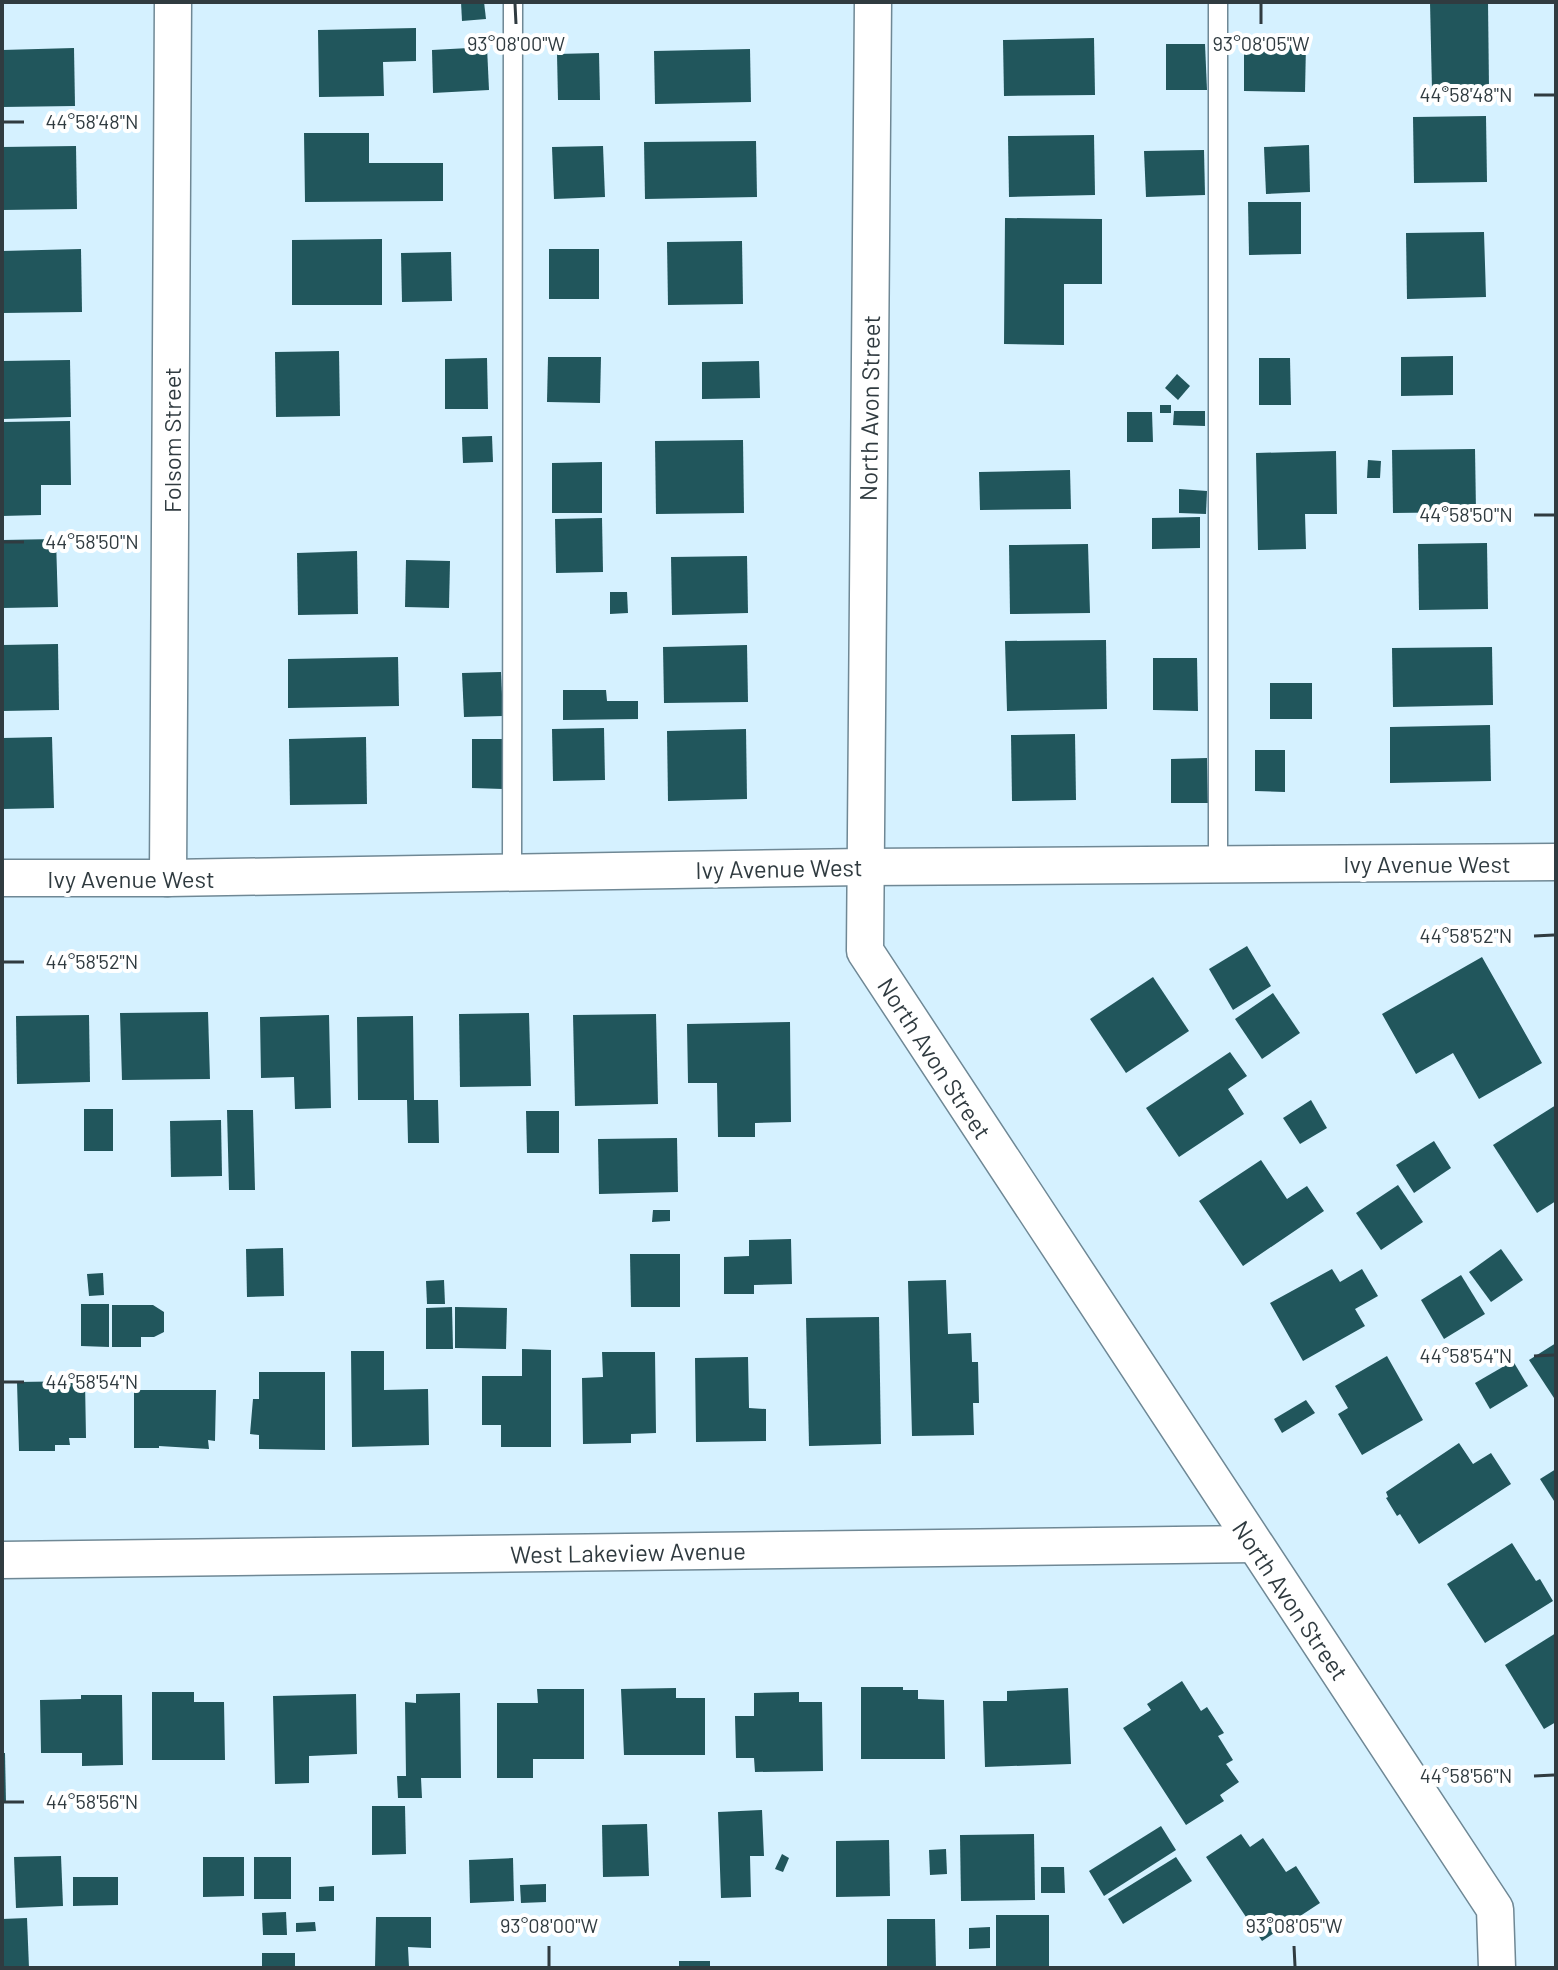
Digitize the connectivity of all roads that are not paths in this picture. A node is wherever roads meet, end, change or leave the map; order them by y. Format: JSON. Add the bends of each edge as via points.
{"nodes":[{"id":1,"x":173,"y":2,"type":"edge"},
{"id":2,"x":513,"y":2,"type":"edge"},
{"id":3,"x":873,"y":2,"type":"edge"},
{"id":4,"x":1218,"y":2,"type":"edge"},
{"id":5,"x":1556,"y":862,"type":"edge"},
{"id":6,"x":1218,"y":865,"type":"junction"},
{"id":7,"x":864,"y":867,"type":"junction"},
{"id":8,"x":512,"y":872,"type":"junction"},
{"id":9,"x":2,"y":878,"type":"edge"},
{"id":10,"x":168,"y":878,"type":"junction"},
{"id":11,"x":1254,"y":1544,"type":"junction"},
{"id":12,"x":2,"y":1560,"type":"edge"},
{"id":13,"x":1497,"y":1968,"type":"edge"}],
"edges":[{"from":1,"to":10,"type":"street","name":"Folsom Street"},
{"from":2,"to":8,"type":"lane"},
{"from":3,"to":7,"type":"street","name":"North Avon Street"},
{"from":4,"to":6,"type":"lane"},
{"from":5,"to":6,"type":"street","name":"Ivy Avenue West"},
{"from":6,"to":7,"type":"street","name":"Ivy Avenue West"},
{"from":7,"to":8,"type":"street","name":"Ivy Avenue West"},
{"from":7,"to":11,"type":"street","name":"North Avon Street","via":[[865,951]]},
{"from":8,"to":10,"type":"street","name":"Ivy Avenue West"},
{"from":9,"to":10,"type":"street","name":"Ivy Avenue West"},
{"from":11,"to":12,"type":"street","name":"West Lakeview Avenue"},
{"from":11,"to":13,"type":"street","name":"North Avon Street","via":[[1495,1909]]}]}
